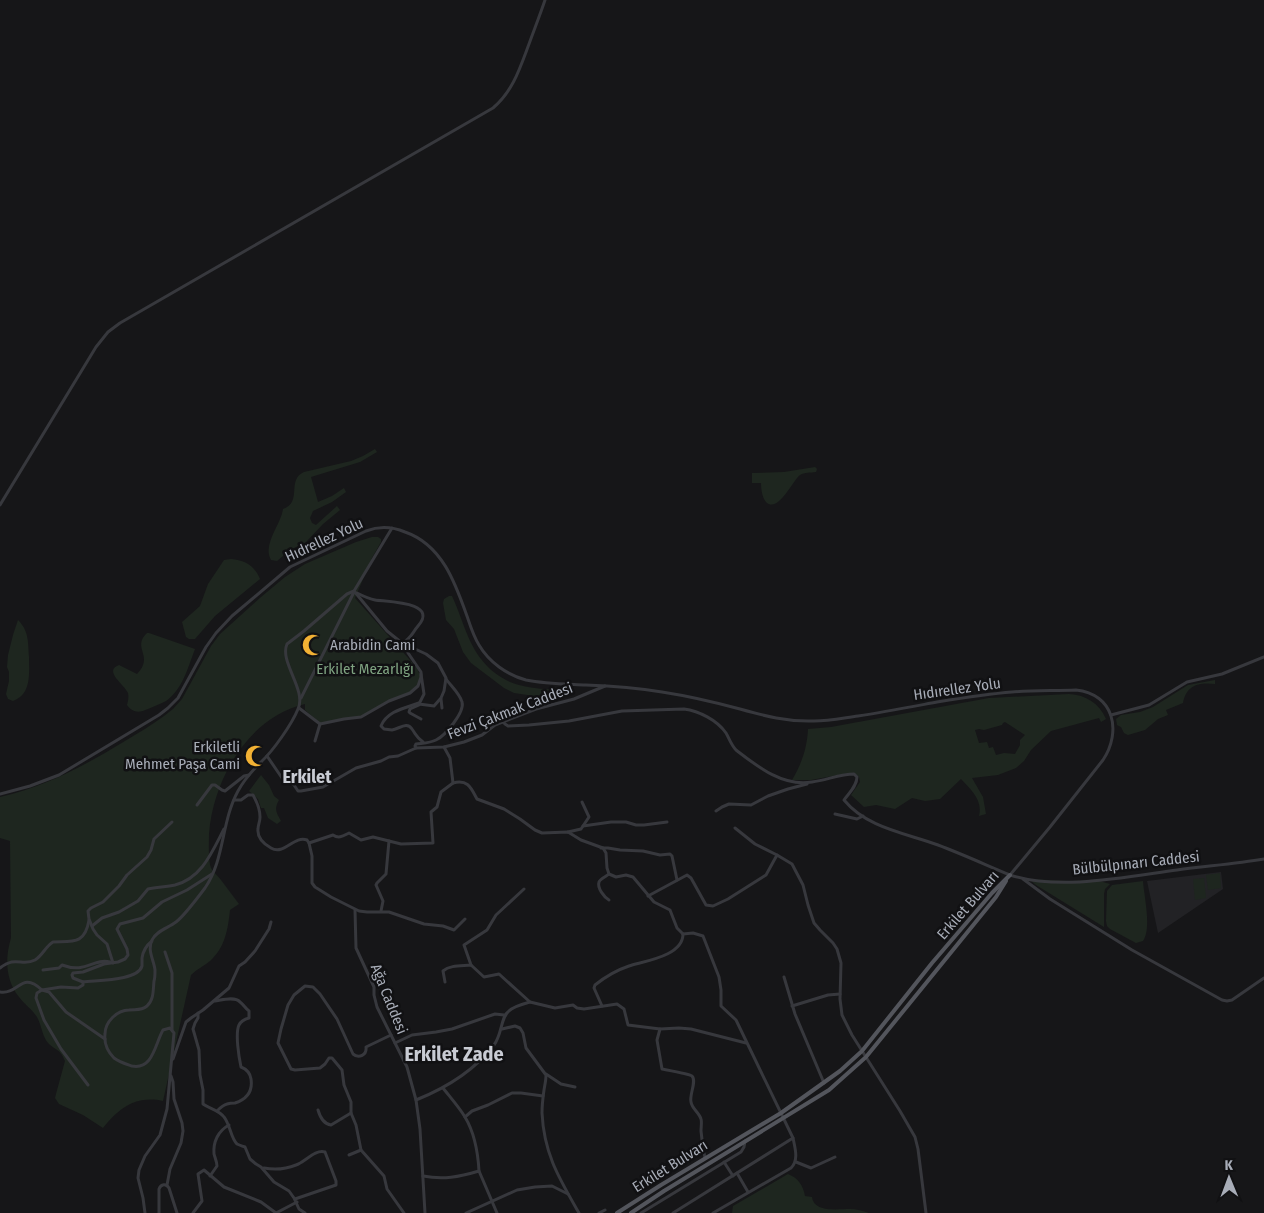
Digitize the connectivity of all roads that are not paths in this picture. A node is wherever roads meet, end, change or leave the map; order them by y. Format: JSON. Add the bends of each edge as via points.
{"nodes":[{"id":1,"x":545,"y":0,"type":"edge"},
{"id":2,"x":0,"y":506,"type":"edge"},
{"id":3,"x":392,"y":528,"type":"junction"},
{"id":4,"x":354,"y":591,"type":"junction"},
{"id":5,"x":402,"y":643,"type":"junction"},
{"id":6,"x":1264,"y":657,"type":"edge"},
{"id":7,"x":421,"y":674,"type":"junction"},
{"id":8,"x":446,"y":678,"type":"junction"},
{"id":9,"x":605,"y":686,"type":"junction"},
{"id":10,"x":441,"y":698,"type":"junction"},
{"id":11,"x":300,"y":699,"type":"junction"},
{"id":12,"x":420,"y":704,"type":"junction"},
{"id":13,"x":299,"y":708,"type":"junction"},
{"id":14,"x":442,"y":708,"type":"dead end"},
{"id":15,"x":1111,"y":715,"type":"junction"},
{"id":16,"x":421,"y":719,"type":"dead end"},
{"id":17,"x":503,"y":722,"type":"junction"},
{"id":18,"x":320,"y":724,"type":"junction"},
{"id":19,"x":315,"y":741,"type":"dead end"},
{"id":20,"x":423,"y":743,"type":"junction"},
{"id":21,"x":444,"y":747,"type":"junction"},
{"id":22,"x":416,"y":748,"type":"junction"},
{"id":23,"x":267,"y":755,"type":"junction"},
{"id":24,"x":249,"y":775,"type":"junction"},
{"id":25,"x":811,"y":782,"type":"junction"},
{"id":26,"x":453,"y":783,"type":"junction"},
{"id":27,"x":0,"y":794,"type":"edge"},
{"id":28,"x":234,"y":800,"type":"junction"},
{"id":29,"x":582,"y":802,"type":"dead end"},
{"id":30,"x":197,"y":805,"type":"dead end"},
{"id":31,"x":716,"y":811,"type":"dead end"},
{"id":32,"x":836,"y":814,"type":"dead end"},
{"id":33,"x":863,"y":816,"type":"junction"},
{"id":34,"x":172,"y":822,"type":"dead end"},
{"id":35,"x":667,"y":822,"type":"dead end"},
{"id":36,"x":225,"y":826,"type":"junction"},
{"id":37,"x":583,"y":826,"type":"junction"},
{"id":38,"x":735,"y":828,"type":"dead end"},
{"id":39,"x":568,"y":832,"type":"junction"},
{"id":40,"x":389,"y":841,"type":"junction"},
{"id":41,"x":309,"y":843,"type":"junction"},
{"id":42,"x":601,"y":848,"type":"junction"},
{"id":43,"x":777,"y":855,"type":"junction"},
{"id":44,"x":1264,"y":859,"type":"edge"},
{"id":45,"x":214,"y":872,"type":"junction"},
{"id":46,"x":609,"y":874,"type":"junction"},
{"id":47,"x":1010,"y":875,"type":"junction"},
{"id":48,"x":1023,"y":879,"type":"junction"},
{"id":49,"x":677,"y":880,"type":"junction"},
{"id":50,"x":524,"y":889,"type":"dead end"},
{"id":51,"x":648,"y":896,"type":"junction"},
{"id":52,"x":609,"y":900,"type":"dead end"},
{"id":53,"x":355,"y":910,"type":"junction"},
{"id":54,"x":381,"y":911,"type":"junction"},
{"id":55,"x":89,"y":919,"type":"junction"},
{"id":56,"x":465,"y":919,"type":"dead end"},
{"id":57,"x":271,"y":922,"type":"dead end"},
{"id":58,"x":92,"y":926,"type":"junction"},
{"id":59,"x":683,"y":934,"type":"junction"},
{"id":60,"x":152,"y":940,"type":"junction"},
{"id":61,"x":165,"y":952,"type":"dead end"},
{"id":62,"x":113,"y":962,"type":"junction"},
{"id":63,"x":470,"y":965,"type":"junction"},
{"id":64,"x":0,"y":968,"type":"edge"},
{"id":65,"x":43,"y":970,"type":"dead end"},
{"id":66,"x":784,"y":977,"type":"dead end"},
{"id":67,"x":1264,"y":978,"type":"edge"},
{"id":68,"x":83,"y":982,"type":"junction"},
{"id":69,"x":445,"y":982,"type":"dead end"},
{"id":70,"x":42,"y":990,"type":"junction"},
{"id":71,"x":0,"y":992,"type":"edge"},
{"id":72,"x":840,"y":994,"type":"junction"},
{"id":73,"x":213,"y":1001,"type":"junction"},
{"id":74,"x":530,"y":1002,"type":"junction"},
{"id":75,"x":602,"y":1006,"type":"junction"},
{"id":76,"x":792,"y":1006,"type":"junction"},
{"id":77,"x":198,"y":1013,"type":"junction"},
{"id":78,"x":504,"y":1015,"type":"junction"},
{"id":79,"x":502,"y":1029,"type":"junction"},
{"id":80,"x":660,"y":1029,"type":"junction"},
{"id":81,"x":172,"y":1030,"type":"junction"},
{"id":82,"x":391,"y":1034,"type":"junction"},
{"id":83,"x":105,"y":1039,"type":"junction"},
{"id":84,"x":746,"y":1043,"type":"junction"},
{"id":85,"x":395,"y":1044,"type":"junction"},
{"id":86,"x":862,"y":1051,"type":"junction"},
{"id":87,"x":866,"y":1057,"type":"junction"},
{"id":88,"x":172,"y":1064,"type":"junction"},
{"id":89,"x":545,"y":1073,"type":"junction"},
{"id":90,"x":170,"y":1075,"type":"junction"},
{"id":91,"x":824,"y":1083,"type":"junction"},
{"id":92,"x":88,"y":1085,"type":"dead end"},
{"id":93,"x":575,"y":1087,"type":"dead end"},
{"id":94,"x":443,"y":1088,"type":"junction"},
{"id":95,"x":543,"y":1096,"type":"junction"},
{"id":96,"x":416,"y":1100,"type":"junction"},
{"id":97,"x":217,"y":1110,"type":"junction"},
{"id":98,"x":318,"y":1110,"type":"dead end"},
{"id":99,"x":781,"y":1112,"type":"junction"},
{"id":100,"x":351,"y":1113,"type":"junction"},
{"id":101,"x":465,"y":1117,"type":"junction"},
{"id":102,"x":784,"y":1118,"type":"junction"},
{"id":103,"x":229,"y":1125,"type":"junction"},
{"id":104,"x":793,"y":1138,"type":"junction"},
{"id":105,"x":745,"y":1141,"type":"junction"},
{"id":106,"x":361,"y":1150,"type":"junction"},
{"id":107,"x":349,"y":1155,"type":"dead end"},
{"id":108,"x":835,"y":1157,"type":"dead end"},
{"id":109,"x":705,"y":1158,"type":"junction"},
{"id":110,"x":724,"y":1162,"type":"junction"},
{"id":111,"x":796,"y":1162,"type":"junction"},
{"id":112,"x":263,"y":1168,"type":"junction"},
{"id":113,"x":479,"y":1171,"type":"junction"},
{"id":114,"x":736,"y":1173,"type":"junction"},
{"id":115,"x":210,"y":1176,"type":"junction"},
{"id":116,"x":423,"y":1176,"type":"junction"},
{"id":117,"x":732,"y":1176,"type":"junction"},
{"id":118,"x":168,"y":1186,"type":"junction"},
{"id":119,"x":748,"y":1192,"type":"junction"},
{"id":120,"x":568,"y":1194,"type":"junction"},
{"id":121,"x":296,"y":1201,"type":"junction"},
{"id":122,"x":491,"y":1201,"type":"junction"},
{"id":123,"x":605,"y":1210,"type":"dead end"},
{"id":124,"x":145,"y":1213,"type":"edge"},
{"id":125,"x":159,"y":1213,"type":"edge"},
{"id":126,"x":177,"y":1213,"type":"edge"},
{"id":127,"x":193,"y":1213,"type":"edge"},
{"id":128,"x":305,"y":1213,"type":"edge"},
{"id":129,"x":404,"y":1213,"type":"edge"},
{"id":130,"x":425,"y":1213,"type":"edge"},
{"id":131,"x":466,"y":1213,"type":"edge"},
{"id":132,"x":497,"y":1213,"type":"edge"},
{"id":133,"x":579,"y":1213,"type":"edge"},
{"id":134,"x":599,"y":1213,"type":"edge"},
{"id":135,"x":617,"y":1213,"type":"edge"},
{"id":136,"x":631,"y":1213,"type":"edge"},
{"id":137,"x":641,"y":1213,"type":"edge"},
{"id":138,"x":673,"y":1213,"type":"edge"},
{"id":139,"x":713,"y":1213,"type":"edge"},
{"id":140,"x":926,"y":1213,"type":"edge"}],
"edges":[{"from":1,"to":2,"type":"street","via":[[519,73],[492,108],[112,329],[96,347]]},
{"from":3,"to":4,"type":"street"},
{"from":3,"to":9,"type":"street","name":"Hıdrellez Yolu","via":[[420,539],[441,560],[454,582],[477,642],[502,669],[533,681]]},
{"from":3,"to":27,"type":"street","name":"Hıdrellez Yolu","via":[[370,530],[290,566],[222,626],[206,647],[178,698],[164,712],[59,775]]},
{"from":4,"to":5,"type":"street","via":[[387,631]]},
{"from":4,"to":5,"type":"street","via":[[373,600],[405,603],[422,612],[422,622]]},
{"from":4,"to":11,"type":"street"},
{"from":4,"to":11,"type":"street","via":[[287,644],[286,654]]},
{"from":5,"to":7,"type":"street"},
{"from":5,"to":8,"type":"street","via":[[432,657]]},
{"from":6,"to":15,"type":"street","via":[[1226,673],[1187,682],[1149,705]]},
{"from":7,"to":12,"type":"street","via":[[424,694]]},
{"from":7,"to":18,"type":"street","via":[[418,686],[410,693],[359,717]]},
{"from":8,"to":10,"type":"street"},
{"from":8,"to":20,"type":"street","via":[[461,699],[462,709],[444,735]]},
{"from":9,"to":15,"type":"street","name":"Hıdırellez Yolu","via":[[673,694],[795,721],[834,720],[978,696],[1076,690],[1096,696]]},
{"from":9,"to":17,"type":"street","name":"Fevzi Çakmak Caddesi"},
{"from":10,"to":12,"type":"street","via":[[434,706]]},
{"from":10,"to":14,"type":"street"},
{"from":11,"to":13,"type":"street"},
{"from":12,"to":16,"type":"street","via":[[409,712]]},
{"from":12,"to":20,"type":"street","via":[[392,712],[381,726],[392,730],[408,726]]},
{"from":13,"to":18,"type":"street"},
{"from":13,"to":23,"type":"street"},
{"from":15,"to":47,"type":"street","via":[[1112,734],[1104,757]]},
{"from":17,"to":21,"type":"street","name":"Fevzi Çakmak Caddesi","via":[[474,739]]},
{"from":17,"to":25,"type":"street","via":[[508,726],[529,725],[622,711],[688,710],[706,716],[724,730],[736,750],[762,770],[791,781]]},
{"from":18,"to":19,"type":"street"},
{"from":20,"to":22,"type":"street","via":[[416,744]]},
{"from":21,"to":22,"type":"street","name":"Fevzi Çakmak Caddesi"},
{"from":21,"to":26,"type":"street","via":[[450,758]]},
{"from":22,"to":23,"type":"street","name":"Fevzi Çakmak Caddesi","via":[[356,768],[323,787],[300,792],[283,779]]},
{"from":23,"to":24,"type":"street"},
{"from":24,"to":28,"type":"street"},
{"from":24,"to":30,"type":"street","via":[[225,791],[212,785]]},
{"from":25,"to":31,"type":"street","via":[[751,804],[729,804]]},
{"from":25,"to":33,"type":"street","via":[[856,775],[858,780],[844,800]]},
{"from":26,"to":39,"type":"street","via":[[467,784],[477,799],[504,810],[534,830],[542,833]]},
{"from":26,"to":40,"type":"street","via":[[441,792],[437,807],[431,812],[433,843]]},
{"from":28,"to":36,"type":"street"},
{"from":28,"to":41,"type":"street","via":[[253,795],[259,809],[259,837],[272,849],[280,850],[300,839]]},
{"from":29,"to":37,"type":"street","via":[[589,817]]},
{"from":32,"to":33,"type":"street","via":[[857,819]]},
{"from":33,"to":47,"type":"street","name":"Bülbülpınarı Caddesi","via":[[883,827],[940,845]]},
{"from":34,"to":55,"type":"street","via":[[154,839],[149,855],[117,889],[90,909]]},
{"from":35,"to":37,"type":"street","via":[[636,825],[611,822]]},
{"from":36,"to":45,"type":"street"},
{"from":36,"to":58,"type":"street","via":[[206,863],[195,876],[176,885],[148,889],[138,901]]},
{"from":37,"to":39,"type":"street"},
{"from":38,"to":43,"type":"street"},
{"from":39,"to":42,"type":"street"},
{"from":40,"to":41,"type":"street","via":[[373,837],[361,840],[349,833]]},
{"from":40,"to":54,"type":"street","via":[[386,874],[376,884],[383,901]]},
{"from":41,"to":53,"type":"street","via":[[313,884]]},
{"from":42,"to":46,"type":"street","via":[[606,852]]},
{"from":42,"to":49,"type":"street","via":[[670,854]]},
{"from":43,"to":49,"type":"street","via":[[768,874],[713,906],[706,905],[689,876]]},
{"from":43,"to":72,"type":"street","via":[[792,864],[803,885],[814,923],[837,949]]},
{"from":44,"to":48,"type":"street","name":"Bülbülpınarı Caddesi","via":[[1091,880]]},
{"from":45,"to":60,"type":"street","via":[[177,922]]},
{"from":45,"to":62,"type":"street","via":[[162,902],[143,918],[119,925],[118,931],[128,952],[124,960]]},
{"from":46,"to":51,"type":"street","via":[[633,877]]},
{"from":46,"to":52,"type":"street","via":[[599,883],[602,894]]},
{"from":47,"to":48,"type":"street","name":"Bülbülpınarı Caddesi"},
{"from":47,"to":86,"type":"main road","name":"Erkilet Bulvarı","via":[[932,963]]},
{"from":47,"to":87,"type":"main road","name":"Erkilet Bulvarı","via":[[996,897]]},
{"from":48,"to":67,"type":"street","via":[[1132,950],[1222,1000],[1232,1000]]},
{"from":49,"to":51,"type":"street"},
{"from":50,"to":63,"type":"street","via":[[496,916],[487,930],[464,945]]},
{"from":51,"to":59,"type":"street","via":[[670,910]]},
{"from":53,"to":54,"type":"street"},
{"from":53,"to":82,"type":"street","name":"Ağa Caddesi","via":[[356,948],[374,987],[377,1007]]},
{"from":54,"to":56,"type":"street","via":[[454,930]]},
{"from":55,"to":58,"type":"street"},
{"from":55,"to":64,"type":"street","via":[[86,932],[77,941],[52,942],[35,960],[13,961]]},
{"from":57,"to":73,"type":"street","via":[[255,951],[239,966],[230,988]]},
{"from":58,"to":62,"type":"street","via":[[107,944]]},
{"from":59,"to":75,"type":"street","via":[[681,943],[669,953],[628,966],[595,985]]},
{"from":59,"to":84,"type":"street","via":[[703,936],[719,977],[720,1006],[736,1020]]},
{"from":60,"to":68,"type":"street","via":[[142,954],[142,965],[136,973]]},
{"from":60,"to":83,"type":"street","via":[[150,950],[155,972],[151,1002],[142,1010],[125,1010],[114,1016],[106,1027]]},
{"from":61,"to":81,"type":"street","via":[[172,973]]},
{"from":62,"to":65,"type":"street"},
{"from":62,"to":68,"type":"street","via":[[73,973],[72,977]]},
{"from":63,"to":69,"type":"street","via":[[443,971]]},
{"from":63,"to":74,"type":"street","via":[[484,977],[499,974]]},
{"from":66,"to":76,"type":"street"},
{"from":68,"to":70,"type":"street","via":[[78,988]]},
{"from":70,"to":71,"type":"street","via":[[35,984],[23,982],[8,992]]},
{"from":70,"to":83,"type":"street","via":[[48,992],[66,1012]]},
{"from":70,"to":92,"type":"street","via":[[36,998],[44,1020]]},
{"from":72,"to":76,"type":"street"},
{"from":72,"to":86,"type":"street","via":[[844,1019]]},
{"from":73,"to":77,"type":"street"},
{"from":73,"to":97,"type":"street","via":[[238,1000],[250,1014],[238,1026],[238,1048],[240,1067],[248,1071],[251,1078],[251,1091],[245,1099]]},
{"from":74,"to":75,"type":"street","via":[[555,1008]]},
{"from":74,"to":78,"type":"street","via":[[510,1009]]},
{"from":75,"to":80,"type":"street","via":[[621,1006],[628,1025]]},
{"from":76,"to":91,"type":"street"},
{"from":77,"to":88,"type":"street","via":[[185,1025]]},
{"from":77,"to":97,"type":"street","via":[[193,1029],[199,1050],[202,1103]]},
{"from":78,"to":79,"type":"street"},
{"from":78,"to":85,"type":"street","via":[[495,1014],[452,1029],[412,1035]]},
{"from":79,"to":89,"type":"street","via":[[515,1026],[522,1029],[526,1048]]},
{"from":79,"to":94,"type":"street","via":[[497,1041],[481,1059]]},
{"from":80,"to":84,"type":"street","via":[[697,1030]]},
{"from":80,"to":109,"type":"street","via":[[658,1040],[662,1069],[690,1074],[694,1078],[690,1096],[701,1120]]},
{"from":81,"to":83,"type":"street","via":[[163,1030],[149,1060],[139,1066],[116,1059]]},
{"from":81,"to":88,"type":"street"},
{"from":82,"to":85,"type":"street","name":"Ağa Caddesi"},
{"from":82,"to":100,"type":"street","via":[[366,1047],[365,1053],[357,1057],[317,990],[305,986],[290,1001],[278,1043],[291,1069],[318,1068],[332,1058],[342,1070]]},
{"from":84,"to":99,"type":"street"},
{"from":85,"to":96,"type":"street","name":"Ağa Caddesi","via":[[407,1067]]},
{"from":86,"to":87,"type":"street"},
{"from":86,"to":91,"type":"main road","name":"Erkilet Bulvarı"},
{"from":87,"to":102,"type":"main road","name":"Erkilet Bulvarı","via":[[829,1090]]},
{"from":87,"to":140,"type":"street","via":[[915,1138]]},
{"from":88,"to":90,"type":"street"},
{"from":89,"to":93,"type":"street","via":[[561,1084]]},
{"from":89,"to":95,"type":"street"},
{"from":90,"to":118,"type":"street","via":[[183,1131]]},
{"from":90,"to":124,"type":"street","via":[[161,1132],[139,1170]]},
{"from":91,"to":99,"type":"main road","name":"Erkilet Bulvarı"},
{"from":94,"to":96,"type":"street"},
{"from":94,"to":101,"type":"street"},
{"from":95,"to":101,"type":"street","via":[[512,1094]]},
{"from":95,"to":120,"type":"street","via":[[548,1149]]},
{"from":96,"to":116,"type":"street","name":"Ağa Caddesi"},
{"from":97,"to":103,"type":"street"},
{"from":98,"to":100,"type":"street","via":[[331,1126]]},
{"from":99,"to":102,"type":"street"},
{"from":99,"to":109,"type":"main road","name":"Erkilet Bulvarı"},
{"from":100,"to":106,"type":"street"},
{"from":101,"to":113,"type":"street","via":[[475,1145]]},
{"from":102,"to":104,"type":"street"},
{"from":102,"to":105,"type":"main road","name":"Erkilet Bulvarı"},
{"from":103,"to":112,"type":"street","via":[[236,1142],[245,1147],[248,1158]]},
{"from":103,"to":115,"type":"street","via":[[217,1136],[214,1149],[217,1166]]},
{"from":104,"to":111,"type":"street"},
{"from":104,"to":114,"type":"street"},
{"from":105,"to":110,"type":"street","via":[[741,1152]]},
{"from":105,"to":136,"type":"main road","name":"Erkilet Bulvarı"},
{"from":106,"to":107,"type":"street"},
{"from":106,"to":129,"type":"street","via":[[384,1176],[387,1189]]},
{"from":108,"to":111,"type":"street","via":[[811,1168]]},
{"from":109,"to":135,"type":"main road","name":"Erkilet Bulvarı"},
{"from":110,"to":117,"type":"street"},
{"from":110,"to":137,"type":"street"},
{"from":111,"to":119,"type":"street"},
{"from":112,"to":121,"type":"street"},
{"from":112,"to":121,"type":"street","via":[[290,1167],[319,1151],[325,1152],[336,1185]]},
{"from":113,"to":116,"type":"street","via":[[452,1178]]},
{"from":113,"to":122,"type":"street"},
{"from":114,"to":117,"type":"street"},
{"from":114,"to":119,"type":"street"},
{"from":115,"to":121,"type":"street","via":[[227,1189],[261,1202],[276,1213]]},
{"from":115,"to":127,"type":"street","via":[[204,1170],[198,1174],[202,1201]]},
{"from":116,"to":130,"type":"street","name":"Ağa Caddesi"},
{"from":117,"to":138,"type":"street"},
{"from":118,"to":125,"type":"street","via":[[160,1187]]},
{"from":118,"to":126,"type":"street"},
{"from":119,"to":139,"type":"street"},
{"from":120,"to":122,"type":"street","via":[[552,1186],[535,1187],[517,1190]]},
{"from":120,"to":133,"type":"street"},
{"from":121,"to":128,"type":"street"},
{"from":122,"to":131,"type":"street"},
{"from":122,"to":132,"type":"street"},
{"from":123,"to":134,"type":"street"}]}
